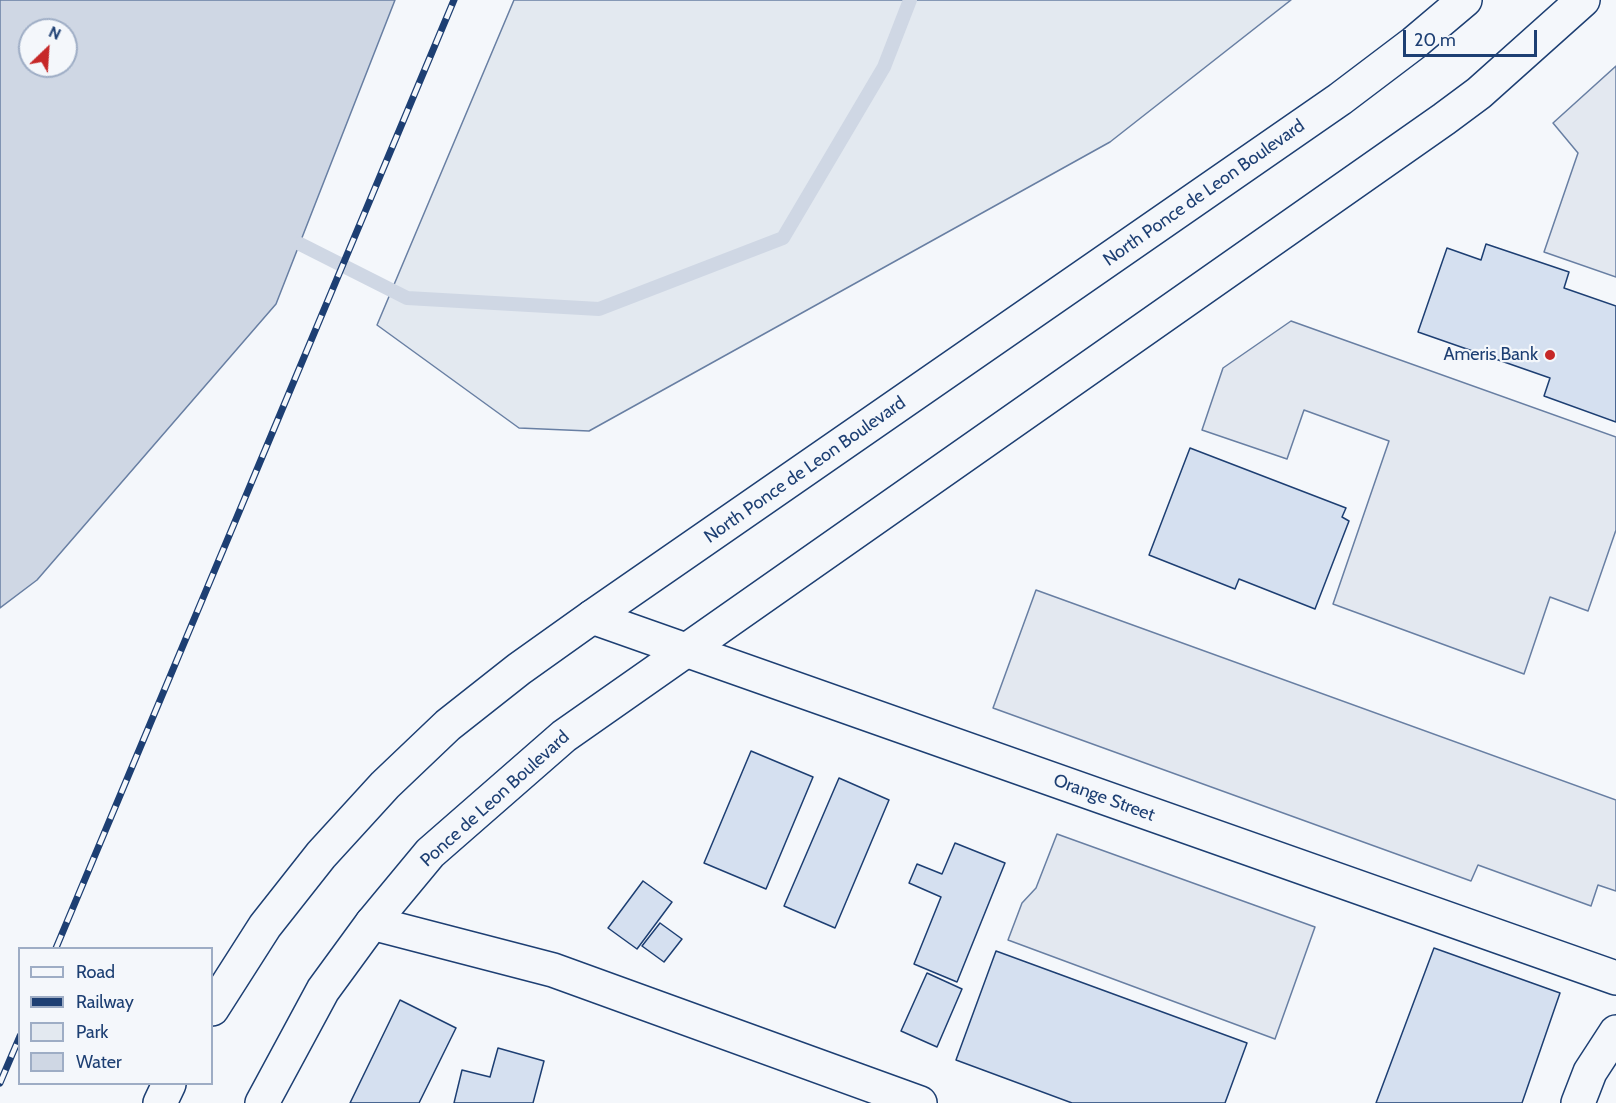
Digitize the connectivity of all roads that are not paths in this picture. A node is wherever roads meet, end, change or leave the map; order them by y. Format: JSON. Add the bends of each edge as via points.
{"nodes":[{"id":1,"x":1465,"y":0,"type":"edge"},
{"id":2,"x":1583,"y":0,"type":"edge"},
{"id":3,"x":592,"y":617,"type":"junction"},
{"id":4,"x":686,"y":650,"type":"junction"},
{"id":5,"x":372,"y":923,"type":"junction"},
{"id":6,"x":1616,"y":978,"type":"edge"},
{"id":7,"x":213,"y":1007,"type":"edge"},
{"id":8,"x":1616,"y":1032,"type":"edge"},
{"id":9,"x":168,"y":1085,"type":"edge"},
{"id":10,"x":160,"y":1103,"type":"edge"},
{"id":11,"x":262,"y":1103,"type":"edge"},
{"id":12,"x":920,"y":1103,"type":"edge"},
{"id":13,"x":1578,"y":1103,"type":"edge"}],
"edges":[{"from":1,"to":3,"type":"main road","name":"North Ponce de Leon Boulevard","via":[[1340,99]]},
{"from":2,"to":4,"type":"main road","via":[[1479,93],[1444,119]]},
{"from":3,"to":4,"type":"main road","name":"Orange Street"},
{"from":3,"to":7,"type":"main road","name":"North Ponce de Leon Boulevard","via":[[448,725],[385,785],[321,855],[265,926]]},
{"from":4,"to":5,"type":"main road","name":"Ponce de Leon Boulevard","via":[[564,736],[494,796],[430,853]]},
{"from":4,"to":6,"type":"main road","name":"Orange Street"},
{"from":5,"to":11,"type":"main road","name":"Ponce de Leon Boulevard","via":[[323,990]]},
{"from":5,"to":12,"type":"main road","via":[[553,970]]},
{"from":8,"to":13,"type":"main road","via":[[1590,1072]]},
{"from":9,"to":10,"type":"main road"}]}
